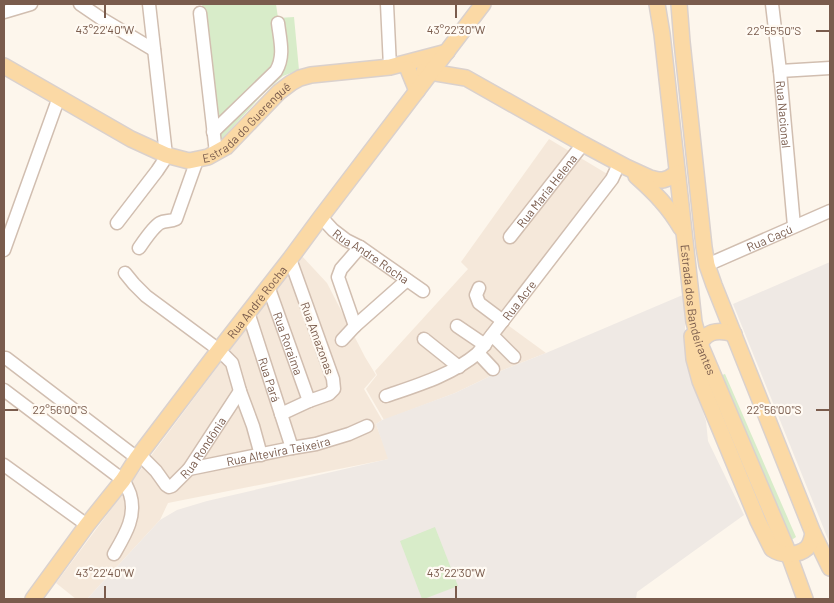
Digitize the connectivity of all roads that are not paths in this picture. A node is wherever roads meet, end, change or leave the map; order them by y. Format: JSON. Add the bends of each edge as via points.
{"nodes":[{"id":1,"x":31,"y":4,"type":"edge"},
{"id":2,"x":80,"y":4,"type":"edge"},
{"id":3,"x":149,"y":4,"type":"edge"},
{"id":4,"x":387,"y":4,"type":"edge"},
{"id":5,"x":483,"y":4,"type":"edge"},
{"id":6,"x":657,"y":4,"type":"edge"},
{"id":7,"x":679,"y":4,"type":"edge"},
{"id":8,"x":772,"y":4,"type":"edge"},
{"id":9,"x":4,"y":12,"type":"edge"},
{"id":10,"x":200,"y":13,"type":"dead end"},
{"id":11,"x":278,"y":24,"type":"dead end"},
{"id":12,"x":154,"y":50,"type":"junction"},
{"id":13,"x":447,"y":52,"type":"junction"},
{"id":14,"x":4,"y":66,"type":"edge"},
{"id":15,"x":390,"y":67,"type":"junction"},
{"id":16,"x":830,"y":68,"type":"edge"},
{"id":17,"x":408,"y":69,"type":"junction"},
{"id":18,"x":780,"y":71,"type":"junction"},
{"id":19,"x":432,"y":72,"type":"junction"},
{"id":20,"x":466,"y":78,"type":"junction"},
{"id":21,"x":417,"y":91,"type":"junction"},
{"id":22,"x":59,"y":97,"type":"junction"},
{"id":23,"x":213,"y":132,"type":"junction"},
{"id":24,"x":583,"y":144,"type":"junction"},
{"id":25,"x":216,"y":154,"type":"junction"},
{"id":26,"x":166,"y":155,"type":"junction"},
{"id":27,"x":197,"y":160,"type":"junction"},
{"id":28,"x":622,"y":166,"type":"junction"},
{"id":29,"x":677,"y":173,"type":"junction"},
{"id":30,"x":830,"y":210,"type":"edge"},
{"id":31,"x":320,"y":217,"type":"junction"},
{"id":32,"x":117,"y":224,"type":"dead end"},
{"id":33,"x":794,"y":226,"type":"junction"},
{"id":34,"x":683,"y":231,"type":"junction"},
{"id":35,"x":510,"y":237,"type":"dead end"},
{"id":36,"x":360,"y":247,"type":"junction"},
{"id":37,"x":139,"y":248,"type":"dead end"},
{"id":38,"x":4,"y":250,"type":"edge"},
{"id":39,"x":290,"y":259,"type":"junction"},
{"id":40,"x":707,"y":265,"type":"junction"},
{"id":41,"x":125,"y":273,"type":"dead end"},
{"id":42,"x":407,"y":280,"type":"junction"},
{"id":43,"x":268,"y":286,"type":"junction"},
{"id":44,"x":479,"y":288,"type":"dead end"},
{"id":45,"x":423,"y":291,"type":"dead end"},
{"id":46,"x":248,"y":312,"type":"junction"},
{"id":47,"x":503,"y":321,"type":"junction"},
{"id":48,"x":694,"y":322,"type":"junction"},
{"id":49,"x":355,"y":326,"type":"junction"},
{"id":50,"x":457,"y":326,"type":"dead end"},
{"id":51,"x":734,"y":334,"type":"junction"},
{"id":52,"x":424,"y":339,"type":"dead end"},
{"id":53,"x":342,"y":340,"type":"dead end"},
{"id":54,"x":700,"y":344,"type":"junction"},
{"id":55,"x":485,"y":345,"type":"junction"},
{"id":56,"x":219,"y":350,"type":"junction"},
{"id":57,"x":514,"y":357,"type":"dead end"},
{"id":58,"x":6,"y":358,"type":"dead end"},
{"id":59,"x":694,"y":359,"type":"junction"},
{"id":60,"x":459,"y":367,"type":"junction"},
{"id":61,"x":493,"y":369,"type":"dead end"},
{"id":62,"x":4,"y":390,"type":"edge"},
{"id":63,"x":240,"y":391,"type":"junction"},
{"id":64,"x":386,"y":396,"type":"dead end"},
{"id":65,"x":309,"y":402,"type":"junction"},
{"id":66,"x":280,"y":414,"type":"junction"},
{"id":67,"x":367,"y":426,"type":"dead end"},
{"id":68,"x":292,"y":448,"type":"junction"},
{"id":69,"x":261,"y":455,"type":"junction"},
{"id":70,"x":139,"y":456,"type":"junction"},
{"id":71,"x":4,"y":465,"type":"edge"},
{"id":72,"x":189,"y":469,"type":"junction"},
{"id":73,"x":124,"y":480,"type":"junction"},
{"id":74,"x":87,"y":525,"type":"junction"},
{"id":75,"x":813,"y":533,"type":"junction"},
{"id":76,"x":114,"y":554,"type":"dead end"},
{"id":77,"x":788,"y":555,"type":"junction"},
{"id":78,"x":830,"y":568,"type":"edge"},
{"id":79,"x":32,"y":599,"type":"edge"},
{"id":80,"x":805,"y":599,"type":"edge"}],
"edges":[{"from":1,"to":9,"type":"street"},
{"from":2,"to":12,"type":"street"},
{"from":3,"to":12,"type":"street"},
{"from":4,"to":15,"type":"street"},
{"from":5,"to":13,"type":"main road","name":"Rua André Rocha"},
{"from":6,"to":29,"type":"main road","name":"Estrada dos Bandeirantes"},
{"from":7,"to":40,"type":"main road","name":"Estrada dos Bandeirantes"},
{"from":8,"to":18,"type":"street","name":"Rua Nacional"},
{"from":10,"to":23,"type":"street"},
{"from":11,"to":23,"type":"street","via":[[281,55],[276,71]]},
{"from":12,"to":26,"type":"street"},
{"from":13,"to":15,"type":"main road","name":"Estrada do Guerenguê"},
{"from":13,"to":19,"type":"main road","name":"Rua André Rocha"},
{"from":13,"to":20,"type":"main road","name":"Estrada do Guerenguê"},
{"from":14,"to":22,"type":"main road","name":"Estrada do Guerenguê"},
{"from":15,"to":17,"type":"main road","name":"Estrada do Guerenguê"},
{"from":15,"to":25,"type":"main road","name":"Estrada do Guerenguê","via":[[311,76],[291,82]]},
{"from":16,"to":18,"type":"street"},
{"from":17,"to":19,"type":"main road","name":"Estrada do Guerenguê"},
{"from":17,"to":21,"type":"main road"},
{"from":18,"to":33,"type":"street","name":"Rua Nacional"},
{"from":19,"to":20,"type":"main road","name":"Estrada do Guerenguê"},
{"from":19,"to":21,"type":"main road","name":"Rua André Rocha"},
{"from":20,"to":24,"type":"main road","name":"Estrada do Guerenguê"},
{"from":21,"to":31,"type":"main road","name":"Rua André Rocha"},
{"from":22,"to":26,"type":"main road","name":"Estrada do Guerenguê","via":[[131,139]]},
{"from":22,"to":38,"type":"street"},
{"from":23,"to":25,"type":"street"},
{"from":24,"to":28,"type":"main road","name":"Estrada do Guerenguê"},
{"from":24,"to":35,"type":"street","name":"Rua Maria Helena"},
{"from":25,"to":27,"type":"main road","name":"Estrada do Guerenguê"},
{"from":26,"to":27,"type":"main road","name":"Estrada do Guerenguê","via":[[181,160]]},
{"from":26,"to":32,"type":"street"},
{"from":27,"to":37,"type":"street","via":[[176,219],[158,224]]},
{"from":28,"to":29,"type":"main road","name":"Estrada do Guerenguê","via":[[658,180]]},
{"from":28,"to":34,"type":"main road","name":"Estrada do Guerenguê","via":[[663,201]]},
{"from":28,"to":47,"type":"street","name":"Rua Acre"},
{"from":29,"to":34,"type":"main road","name":"Estrada dos Bandeirantes"},
{"from":30,"to":33,"type":"street","name":"Rua Caçú"},
{"from":31,"to":36,"type":"street","name":"Rua Andre Rocha","via":[[346,240]]},
{"from":31,"to":39,"type":"main road","name":"Rua André Rocha"},
{"from":33,"to":40,"type":"street","name":"Rua Caçú"},
{"from":34,"to":48,"type":"main road","name":"Estrada dos Bandeirantes"},
{"from":36,"to":42,"type":"street","name":"Rua Andre Rocha"},
{"from":36,"to":49,"type":"street","via":[[338,277]]},
{"from":39,"to":43,"type":"main road","name":"Rua André Rocha"},
{"from":39,"to":65,"type":"street","name":"Rua Amazonas","via":[[334,385],[329,394]]},
{"from":40,"to":51,"type":"main road","name":"Estrada dos Bandeirantes"},
{"from":41,"to":56,"type":"street","via":[[146,296]]},
{"from":42,"to":45,"type":"street","name":"Rua Andre Rocha"},
{"from":42,"to":49,"type":"street"},
{"from":43,"to":46,"type":"main road","name":"Rua André Rocha"},
{"from":43,"to":65,"type":"street","name":"Rua Roraima"},
{"from":44,"to":47,"type":"street","via":[[476,295],[479,303]]},
{"from":46,"to":56,"type":"main road","name":"Rua André Rocha"},
{"from":46,"to":66,"type":"street","name":"Rua Pará"},
{"from":47,"to":55,"type":"street","name":"Rua Acre"},
{"from":48,"to":54,"type":"main road","name":"Estrada dos Bandeirantes"},
{"from":48,"to":59,"type":"main road","via":[[691,337]]},
{"from":49,"to":53,"type":"street"},
{"from":50,"to":55,"type":"street"},
{"from":51,"to":54,"type":"main road","via":[[717,330]]},
{"from":51,"to":75,"type":"main road","name":"Estrada dos Bandeirantes"},
{"from":52,"to":60,"type":"street"},
{"from":54,"to":59,"type":"main road"},
{"from":54,"to":77,"type":"main road","name":"Estrada dos Bandeirantes"},
{"from":55,"to":57,"type":"street"},
{"from":55,"to":60,"type":"street","name":"Rua Acre"},
{"from":55,"to":61,"type":"street"},
{"from":56,"to":63,"type":"street","via":[[232,363]]},
{"from":56,"to":70,"type":"main road","name":"Rua André Rocha"},
{"from":58,"to":70,"type":"street"},
{"from":59,"to":77,"type":"main road","via":[[700,381],[758,521],[772,549]]},
{"from":60,"to":64,"type":"street","name":"Rua Acre"},
{"from":62,"to":73,"type":"street"},
{"from":63,"to":69,"type":"street"},
{"from":63,"to":72,"type":"street","name":"Rua Rondônia"},
{"from":65,"to":66,"type":"street","name":"Rua Amazonas"},
{"from":66,"to":68,"type":"street","name":"Rua Pará"},
{"from":67,"to":68,"type":"street","name":"Rua Altevira Teixeira","via":[[316,444]]},
{"from":68,"to":69,"type":"street","name":"Rua Altevira Teixeira"},
{"from":69,"to":72,"type":"street","name":"Rua Altevira Teixeira"},
{"from":70,"to":72,"type":"street","name":"Rua Rondônia","via":[[168,487]]},
{"from":70,"to":73,"type":"main road","name":"Rua André Rocha"},
{"from":71,"to":74,"type":"street"},
{"from":73,"to":74,"type":"main road","name":"Rua André Rocha"},
{"from":73,"to":76,"type":"street","via":[[130,493],[132,513]]},
{"from":74,"to":79,"type":"main road","name":"Rua André Rocha"},
{"from":75,"to":77,"type":"main road","via":[[808,547]]},
{"from":75,"to":78,"type":"main road","name":"Estrada dos Bandeirantes"},
{"from":77,"to":80,"type":"main road","name":"Estrada dos Bandeirantes"}]}
